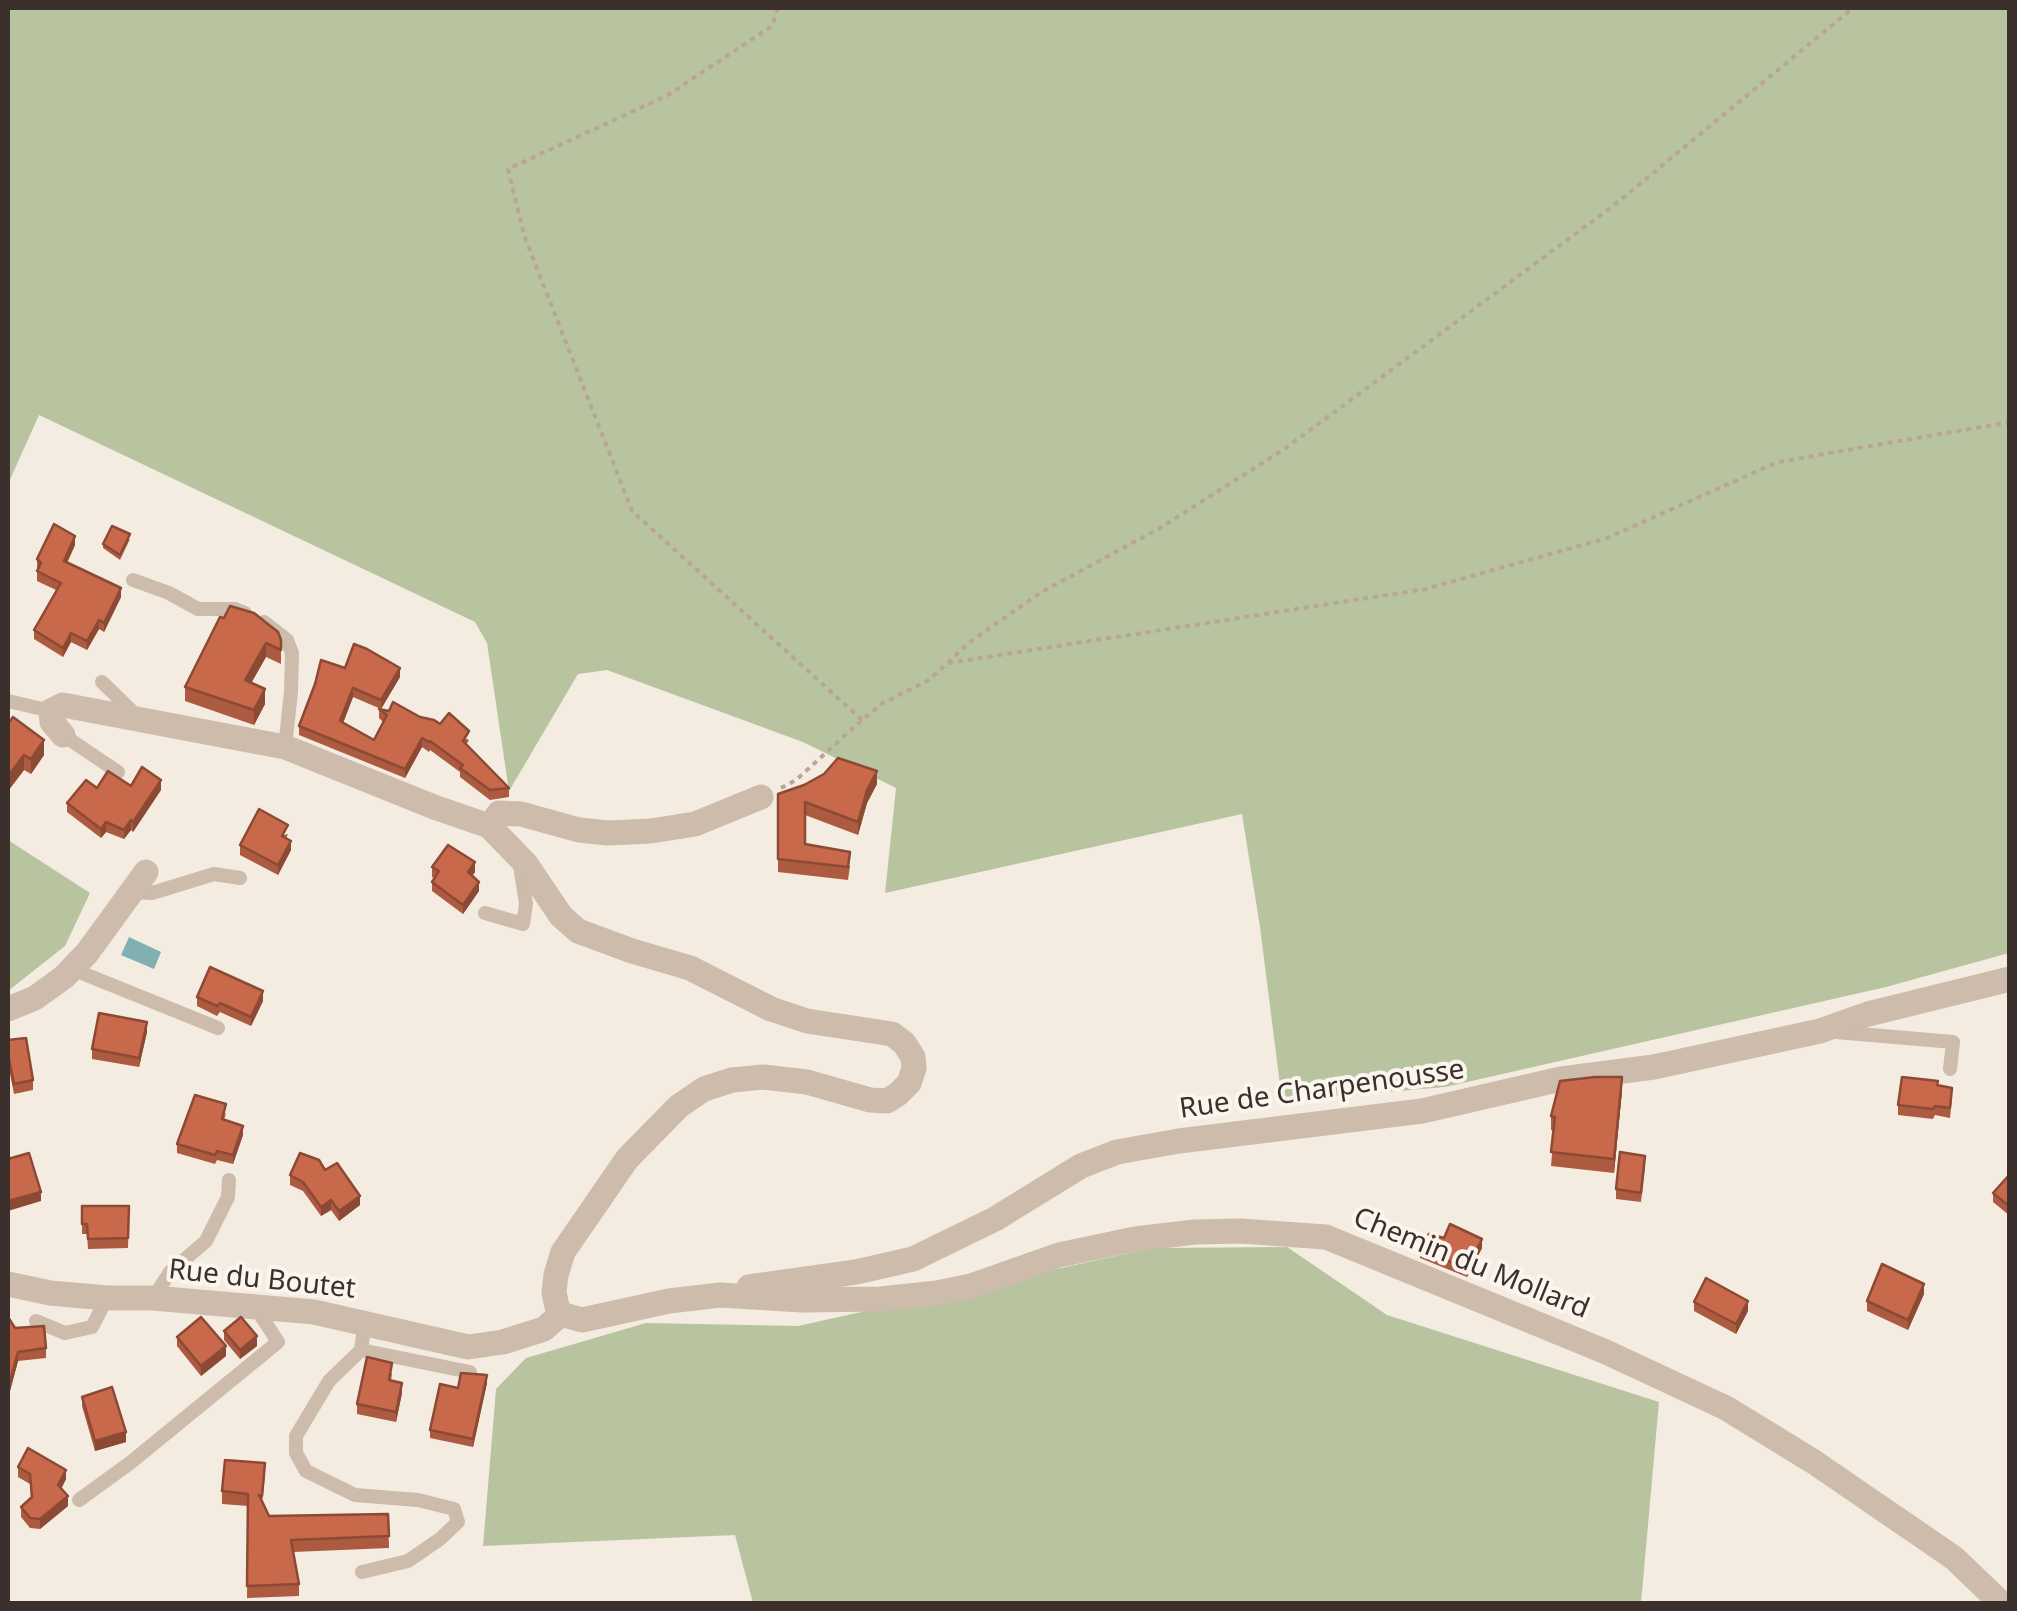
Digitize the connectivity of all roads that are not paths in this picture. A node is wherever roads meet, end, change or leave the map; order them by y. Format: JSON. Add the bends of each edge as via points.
{"nodes":[{"id":1,"x":133,"y":580,"type":"dead end"},
{"id":2,"x":102,"y":682,"type":"dead end"},
{"id":3,"x":8,"y":701,"type":"edge"},
{"id":4,"x":51,"y":711,"type":"junction"},
{"id":5,"x":142,"y":721,"type":"junction"},
{"id":6,"x":63,"y":735,"type":"joint"},
{"id":7,"x":285,"y":747,"type":"junction"},
{"id":8,"x":118,"y":772,"type":"edge"},
{"id":9,"x":760,"y":797,"type":"road end"},
{"id":10,"x":489,"y":826,"type":"junction"},
{"id":11,"x":518,"y":856,"type":"junction"},
{"id":12,"x":240,"y":878,"type":"dead end"},
{"id":13,"x":139,"y":882,"type":"joint"},
{"id":14,"x":486,"y":913,"type":"dead end"},
{"id":15,"x":72,"y":968,"type":"junction"},
{"id":16,"x":2010,"y":979,"type":"edge"},
{"id":17,"x":8,"y":1009,"type":"edge"},
{"id":18,"x":218,"y":1028,"type":"dead end"},
{"id":19,"x":1820,"y":1031,"type":"junction"},
{"id":20,"x":1950,"y":1070,"type":"dead end"},
{"id":21,"x":229,"y":1180,"type":"dead end"},
{"id":22,"x":8,"y":1284,"type":"edge"},
{"id":23,"x":720,"y":1294,"type":"junction"},
{"id":24,"x":106,"y":1298,"type":"junction"},
{"id":25,"x":153,"y":1298,"type":"junction"},
{"id":26,"x":256,"y":1308,"type":"junction"},
{"id":27,"x":561,"y":1314,"type":"junction"},
{"id":28,"x":36,"y":1322,"type":"edge"},
{"id":29,"x":365,"y":1322,"type":"junction"},
{"id":30,"x":361,"y":1350,"type":"junction"},
{"id":31,"x":470,"y":1372,"type":"edge"},
{"id":32,"x":79,"y":1500,"type":"dead end"},
{"id":33,"x":362,"y":1572,"type":"dead end"},
{"id":34,"x":2002,"y":1604,"type":"edge"}],
"edges":[{"from":1,"to":7,"type":"lane","via":[[198,609],[234,609],[259,618],[287,640],[292,653]]},
{"from":2,"to":5,"type":"lane"},
{"from":3,"to":4,"type":"lane"},
{"from":4,"to":5,"type":"street","via":[[62,705]]},
{"from":4,"to":6,"type":"street"},
{"from":5,"to":7,"type":"street"},
{"from":6,"to":8,"type":"lane"},
{"from":7,"to":10,"type":"street"},
{"from":9,"to":10,"type":"street","via":[[695,824],[651,831],[580,830],[498,813]]},
{"from":10,"to":11,"type":"street"},
{"from":11,"to":14,"type":"lane","via":[[523,924]]},
{"from":11,"to":27,"type":"street","via":[[578,931],[690,968],[806,1021],[892,1034],[904,1043],[914,1068],[909,1083],[887,1101],[763,1077],[704,1089],[679,1106],[627,1159],[563,1252],[554,1292]]},
{"from":12,"to":13,"type":"lane","via":[[214,874],[152,893]]},
{"from":13,"to":15,"type":"street"},
{"from":15,"to":17,"type":"street"},
{"from":15,"to":18,"type":"lane"},
{"from":16,"to":19,"type":"street","name":"Rue de Charpenousse"},
{"from":19,"to":20,"type":"lane","via":[[1952,1042]]},
{"from":19,"to":23,"type":"street","name":"Rue de Charpenousse","via":[[1422,1111],[1117,1152],[914,1259]]},
{"from":21,"to":25,"type":"lane","via":[[228,1197],[206,1241],[170,1272]]},
{"from":22,"to":24,"type":"street","name":"Rue du Boutet"},
{"from":23,"to":27,"type":"street","name":"Chemin du Mollard","via":[[582,1320]]},
{"from":23,"to":34,"type":"street","name":"Chemin du Mollard","via":[[881,1299],[971,1286],[1059,1255],[1135,1238],[1240,1230],[1326,1237],[1726,1408],[1954,1558]]},
{"from":24,"to":25,"type":"street","name":"Rue du Boutet"},
{"from":24,"to":28,"type":"lane","via":[[92,1327],[65,1333]]},
{"from":25,"to":26,"type":"street","name":"Rue du Boutet"},
{"from":26,"to":29,"type":"street","name":"Rue du Boutet"},
{"from":26,"to":32,"type":"lane","via":[[278,1342]]},
{"from":27,"to":29,"type":"street","name":"Rue du Boutet","via":[[544,1329],[468,1347]]},
{"from":29,"to":30,"type":"lane"},
{"from":30,"to":31,"type":"lane"},
{"from":30,"to":33,"type":"lane","via":[[329,1381],[296,1436],[306,1471],[356,1495],[454,1508],[458,1522],[408,1561]]}]}
